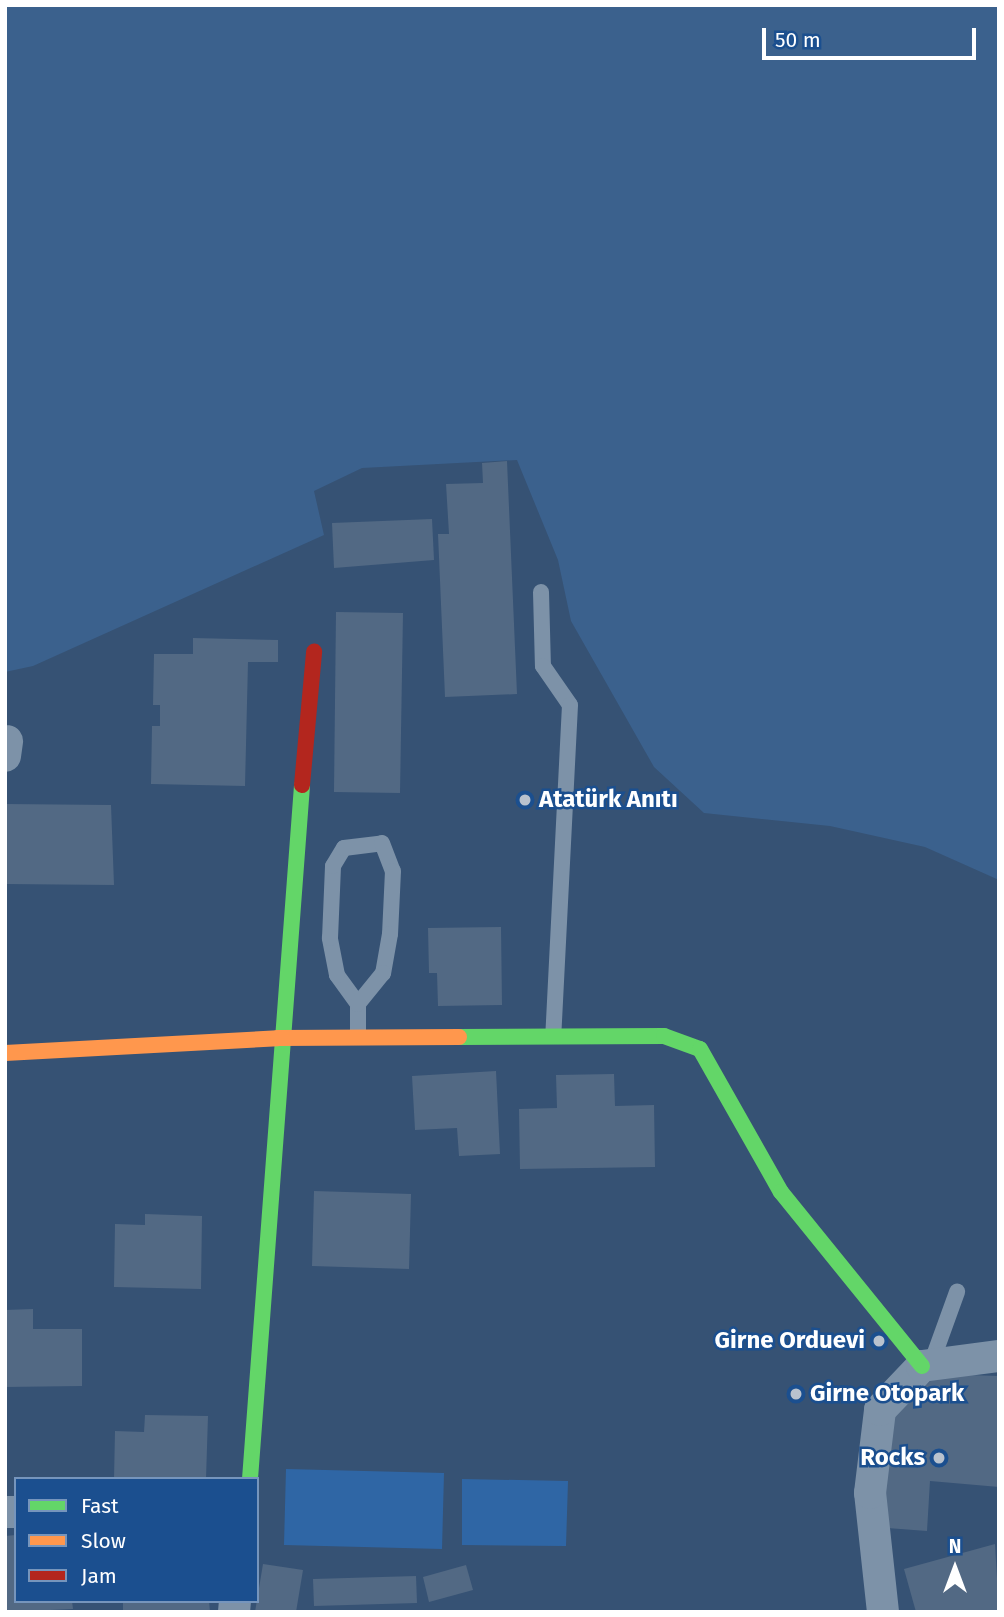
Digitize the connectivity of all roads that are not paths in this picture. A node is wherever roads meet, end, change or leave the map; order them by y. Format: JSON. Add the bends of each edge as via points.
{"nodes":[{"id":1,"x":541,"y":592,"type":"dead end"},
{"id":2,"x":314,"y":652,"type":"dead end"},
{"id":3,"x":358,"y":1004,"type":"junction"},
{"id":4,"x":358,"y":1037,"type":"junction"},
{"id":5,"x":278,"y":1038,"type":"junction"},
{"id":6,"x":553,"y":1038,"type":"junction"},
{"id":7,"x":5,"y":1053,"type":"edge"},
{"id":8,"x":957,"y":1292,"type":"dead end"},
{"id":9,"x":999,"y":1356,"type":"edge"},
{"id":10,"x":927,"y":1365,"type":"junction"},
{"id":11,"x":250,"y":1477,"type":"edge"},
{"id":12,"x":883,"y":1612,"type":"edge"}],
"edges":[{"from":1,"to":6,"type":"lane","via":[[543,666],[570,705]]},
{"from":2,"to":5,"type":"street"},
{"from":3,"to":3,"type":"lane","via":[[337,975],[330,938],[333,866],[344,848],[382,843],[392,863],[390,934],[383,973]]},
{"from":3,"to":4,"type":"lane"},
{"from":4,"to":5,"type":"street"},
{"from":4,"to":6,"type":"street"},
{"from":5,"to":7,"type":"street"},
{"from":5,"to":11,"type":"street"},
{"from":6,"to":10,"type":"street","via":[[664,1036],[699,1049],[781,1192]]},
{"from":8,"to":10,"type":"lane"},
{"from":9,"to":10,"type":"street"},
{"from":10,"to":12,"type":"street","via":[[880,1410],[872,1440],[874,1572]]}]}
